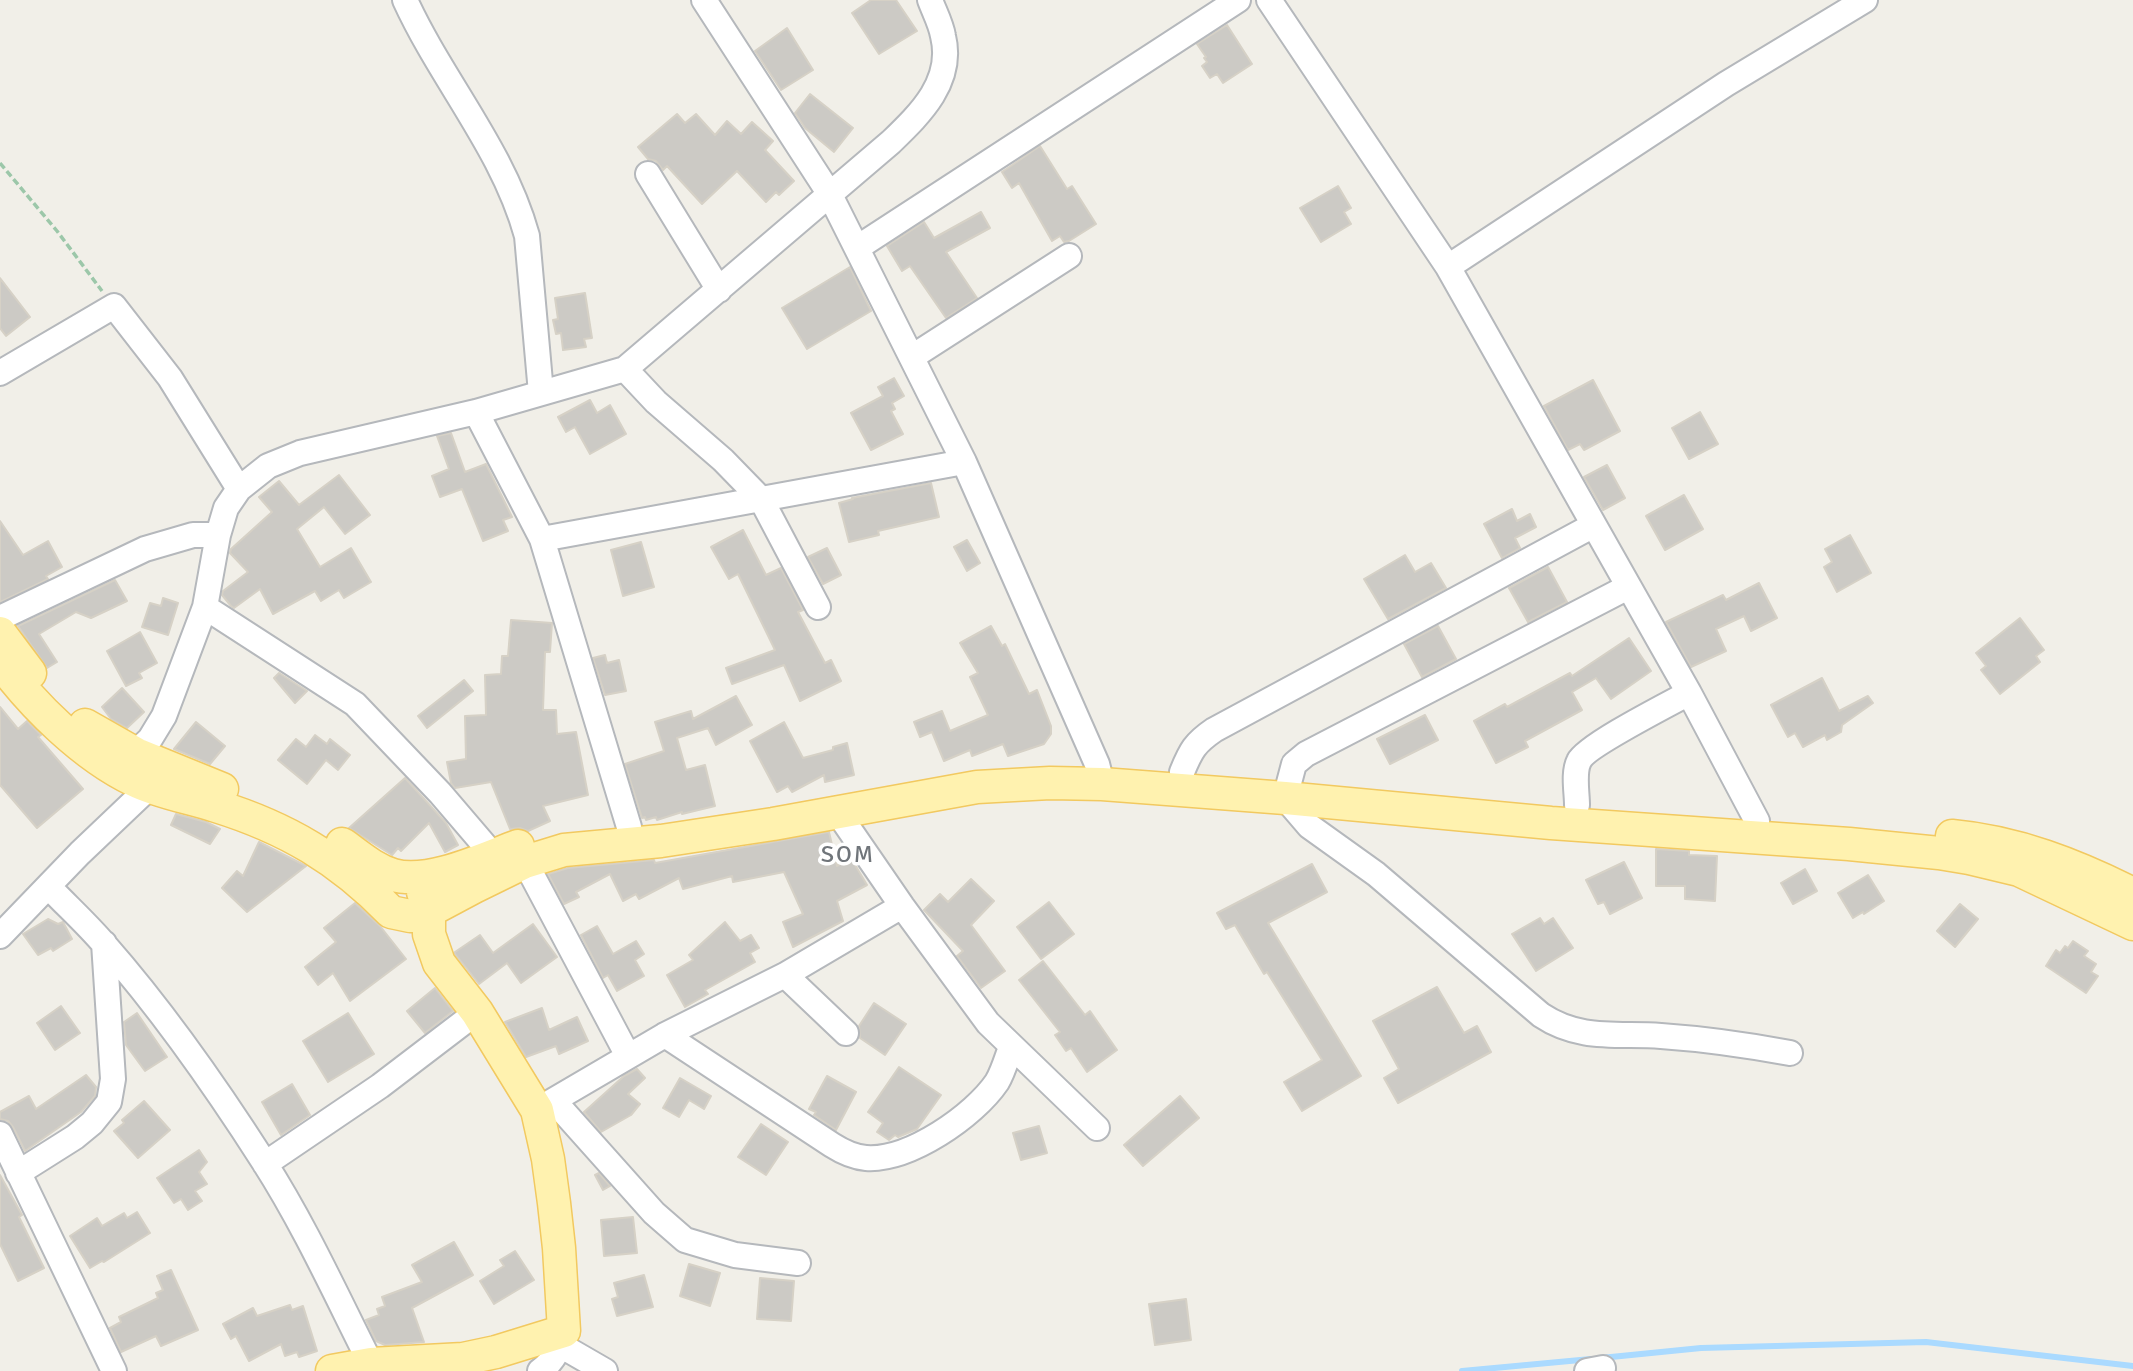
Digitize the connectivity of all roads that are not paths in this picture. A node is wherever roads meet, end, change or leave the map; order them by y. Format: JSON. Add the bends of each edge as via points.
{"nodes":[{"id":1,"x":405,"y":0,"type":"edge"},
{"id":2,"x":704,"y":0,"type":"edge"},
{"id":3,"x":930,"y":0,"type":"edge"},
{"id":4,"x":1238,"y":0,"type":"edge"},
{"id":5,"x":1269,"y":0,"type":"edge"},
{"id":6,"x":1865,"y":0,"type":"edge"},
{"id":7,"x":648,"y":174,"type":"dead end"},
{"id":8,"x":829,"y":193,"type":"junction"},
{"id":9,"x":857,"y":248,"type":"junction"},
{"id":10,"x":1069,"y":256,"type":"dead end"},
{"id":11,"x":1448,"y":267,"type":"junction"},
{"id":12,"x":719,"y":290,"type":"junction"},
{"id":13,"x":912,"y":357,"type":"junction"},
{"id":14,"x":625,"y":369,"type":"junction"},
{"id":15,"x":0,"y":373,"type":"edge"},
{"id":16,"x":541,"y":393,"type":"junction"},
{"id":17,"x":476,"y":412,"type":"junction"},
{"id":18,"x":964,"y":462,"type":"junction"},
{"id":19,"x":239,"y":489,"type":"junction"},
{"id":20,"x":761,"y":499,"type":"junction"},
{"id":21,"x":1594,"y":525,"type":"junction"},
{"id":22,"x":218,"y":535,"type":"junction"},
{"id":23,"x":542,"y":539,"type":"junction"},
{"id":24,"x":1628,"y":587,"type":"junction"},
{"id":25,"x":205,"y":607,"type":"junction"},
{"id":26,"x":818,"y":607,"type":"dead end"},
{"id":27,"x":0,"y":618,"type":"edge"},
{"id":28,"x":0,"y":633,"type":"edge"},
{"id":29,"x":0,"y":661,"type":"edge"},
{"id":30,"x":1689,"y":693,"type":"junction"},
{"id":31,"x":126,"y":762,"type":"junction"},
{"id":32,"x":1182,"y":772,"type":"junction"},
{"id":33,"x":1100,"y":774,"type":"junction"},
{"id":34,"x":159,"y":777,"type":"junction"},
{"id":35,"x":1287,"y":789,"type":"junction"},
{"id":36,"x":1577,"y":805,"type":"junction"},
{"id":37,"x":838,"y":813,"type":"junction"},
{"id":38,"x":1757,"y":821,"type":"junction"},
{"id":39,"x":629,"y":827,"type":"junction"},
{"id":40,"x":492,"y":855,"type":"junction"},
{"id":41,"x":2021,"y":859,"type":"junction"},
{"id":42,"x":525,"y":862,"type":"junction"},
{"id":43,"x":419,"y":877,"type":"junction"},
{"id":44,"x":49,"y":887,"type":"junction"},
{"id":45,"x":2133,"y":894,"type":"edge"},
{"id":46,"x":902,"y":906,"type":"junction"},
{"id":47,"x":429,"y":911,"type":"junction"},
{"id":48,"x":2133,"y":924,"type":"edge"},
{"id":49,"x":0,"y":936,"type":"edge"},
{"id":50,"x":104,"y":943,"type":"junction"},
{"id":51,"x":785,"y":975,"type":"junction"},
{"id":52,"x":477,"y":1012,"type":"junction"},
{"id":53,"x":846,"y":1033,"type":"dead end"},
{"id":54,"x":665,"y":1035,"type":"junction"},
{"id":55,"x":1011,"y":1047,"type":"junction"},
{"id":56,"x":1790,"y":1053,"type":"dead end"},
{"id":57,"x":628,"y":1056,"type":"junction"},
{"id":58,"x":545,"y":1106,"type":"junction"},
{"id":59,"x":1097,"y":1128,"type":"dead end"},
{"id":60,"x":0,"y":1134,"type":"edge"},
{"id":61,"x":265,"y":1164,"type":"junction"},
{"id":62,"x":18,"y":1173,"type":"junction"},
{"id":63,"x":799,"y":1263,"type":"dead end"},
{"id":64,"x":562,"y":1338,"type":"junction"},
{"id":65,"x":371,"y":1364,"type":"junction"},
{"id":66,"x":114,"y":1371,"type":"edge"},
{"id":67,"x":332,"y":1371,"type":"edge"},
{"id":68,"x":540,"y":1371,"type":"edge"},
{"id":69,"x":605,"y":1371,"type":"edge"}],
"edges":[{"from":1,"to":16,"type":"street","via":[[502,170],[522,216]]},
{"from":2,"to":8,"type":"street"},
{"from":3,"to":8,"type":"street","via":[[944,36],[945,61],[938,87],[922,112]]},
{"from":4,"to":9,"type":"street"},
{"from":5,"to":11,"type":"street"},
{"from":6,"to":11,"type":"street","via":[[1726,84]]},
{"from":7,"to":12,"type":"street"},
{"from":8,"to":9,"type":"street"},
{"from":8,"to":12,"type":"street"},
{"from":9,"to":13,"type":"street"},
{"from":10,"to":13,"type":"street"},
{"from":11,"to":21,"type":"street"},
{"from":12,"to":14,"type":"street"},
{"from":13,"to":18,"type":"street"},
{"from":14,"to":16,"type":"street"},
{"from":14,"to":20,"type":"street"},
{"from":15,"to":19,"type":"street","via":[[114,306],[170,378]]},
{"from":16,"to":17,"type":"street"},
{"from":17,"to":19,"type":"street","via":[[300,453],[268,466]]},
{"from":17,"to":23,"type":"street"},
{"from":18,"to":20,"type":"street"},
{"from":18,"to":33,"type":"street"},
{"from":19,"to":22,"type":"street","via":[[226,508]]},
{"from":20,"to":23,"type":"street"},
{"from":20,"to":26,"type":"street"},
{"from":21,"to":24,"type":"street"},
{"from":21,"to":32,"type":"street","via":[[1214,730],[1191,750]]},
{"from":22,"to":25,"type":"street"},
{"from":22,"to":27,"type":"street","via":[[193,535],[145,549]]},
{"from":23,"to":39,"type":"street"},
{"from":24,"to":30,"type":"street"},
{"from":24,"to":35,"type":"street","via":[[1314,749],[1298,759]]},
{"from":25,"to":31,"type":"street","via":[[164,716],[150,739]]},
{"from":25,"to":40,"type":"street","via":[[355,704]]},
{"from":28,"to":31,"type":"main road","via":[[70,713]]},
{"from":29,"to":31,"type":"main road","via":[[46,715]]},
{"from":30,"to":36,"type":"street","via":[[1580,758]]},
{"from":30,"to":38,"type":"street"},
{"from":31,"to":34,"type":"main road"},
{"from":32,"to":33,"type":"main road"},
{"from":32,"to":35,"type":"main road"},
{"from":33,"to":35,"type":"main road"},
{"from":33,"to":37,"type":"main road","via":[[1049,783],[977,787]]},
{"from":33,"to":39,"type":"main road","via":[[955,773],[715,817]]},
{"from":34,"to":43,"type":"main road","via":[[287,814],[384,871]]},
{"from":34,"to":44,"type":"street"},
{"from":34,"to":47,"type":"main road","via":[[298,840],[346,870],[391,912],[410,916]]},
{"from":35,"to":36,"type":"main road"},
{"from":35,"to":41,"type":"main road","via":[[1551,823]]},
{"from":35,"to":56,"type":"street","via":[[1309,826],[1376,874],[1557,1026],[1573,1032],[1675,1037]]},
{"from":36,"to":38,"type":"main road"},
{"from":37,"to":42,"type":"main road","via":[[661,841],[564,850]]},
{"from":37,"to":46,"type":"street"},
{"from":38,"to":41,"type":"main road","via":[[1966,837]]},
{"from":39,"to":40,"type":"main road","via":[[555,835]]},
{"from":40,"to":43,"type":"main road"},
{"from":41,"to":45,"type":"main road","via":[[2081,868]]},
{"from":41,"to":48,"type":"main road"},
{"from":42,"to":47,"type":"main road"},
{"from":42,"to":57,"type":"street"},
{"from":43,"to":47,"type":"main road"},
{"from":44,"to":49,"type":"street"},
{"from":44,"to":50,"type":"street"},
{"from":46,"to":51,"type":"street"},
{"from":46,"to":55,"type":"street","via":[[988,1023]]},
{"from":47,"to":52,"type":"main road","via":[[435,955]]},
{"from":50,"to":61,"type":"street","via":[[169,1025]]},
{"from":50,"to":62,"type":"street","via":[[113,1079],[110,1102],[75,1137]]},
{"from":51,"to":53,"type":"street"},
{"from":51,"to":54,"type":"street"},
{"from":52,"to":58,"type":"main road"},
{"from":52,"to":61,"type":"street","via":[[380,1086]]},
{"from":54,"to":55,"type":"street","via":[[832,1145],[869,1159],[920,1144],[968,1113],[998,1080]]},
{"from":54,"to":57,"type":"street"},
{"from":55,"to":59,"type":"street"},
{"from":57,"to":58,"type":"street"},
{"from":58,"to":63,"type":"street","via":[[685,1240],[735,1255]]},
{"from":58,"to":64,"type":"main road"},
{"from":60,"to":62,"type":"street"},
{"from":61,"to":65,"type":"street"},
{"from":62,"to":66,"type":"street"},
{"from":64,"to":65,"type":"main road","via":[[463,1359]]},
{"from":64,"to":68,"type":"street","via":[[550,1363]]},
{"from":64,"to":69,"type":"street"},
{"from":65,"to":67,"type":"main road"}]}
